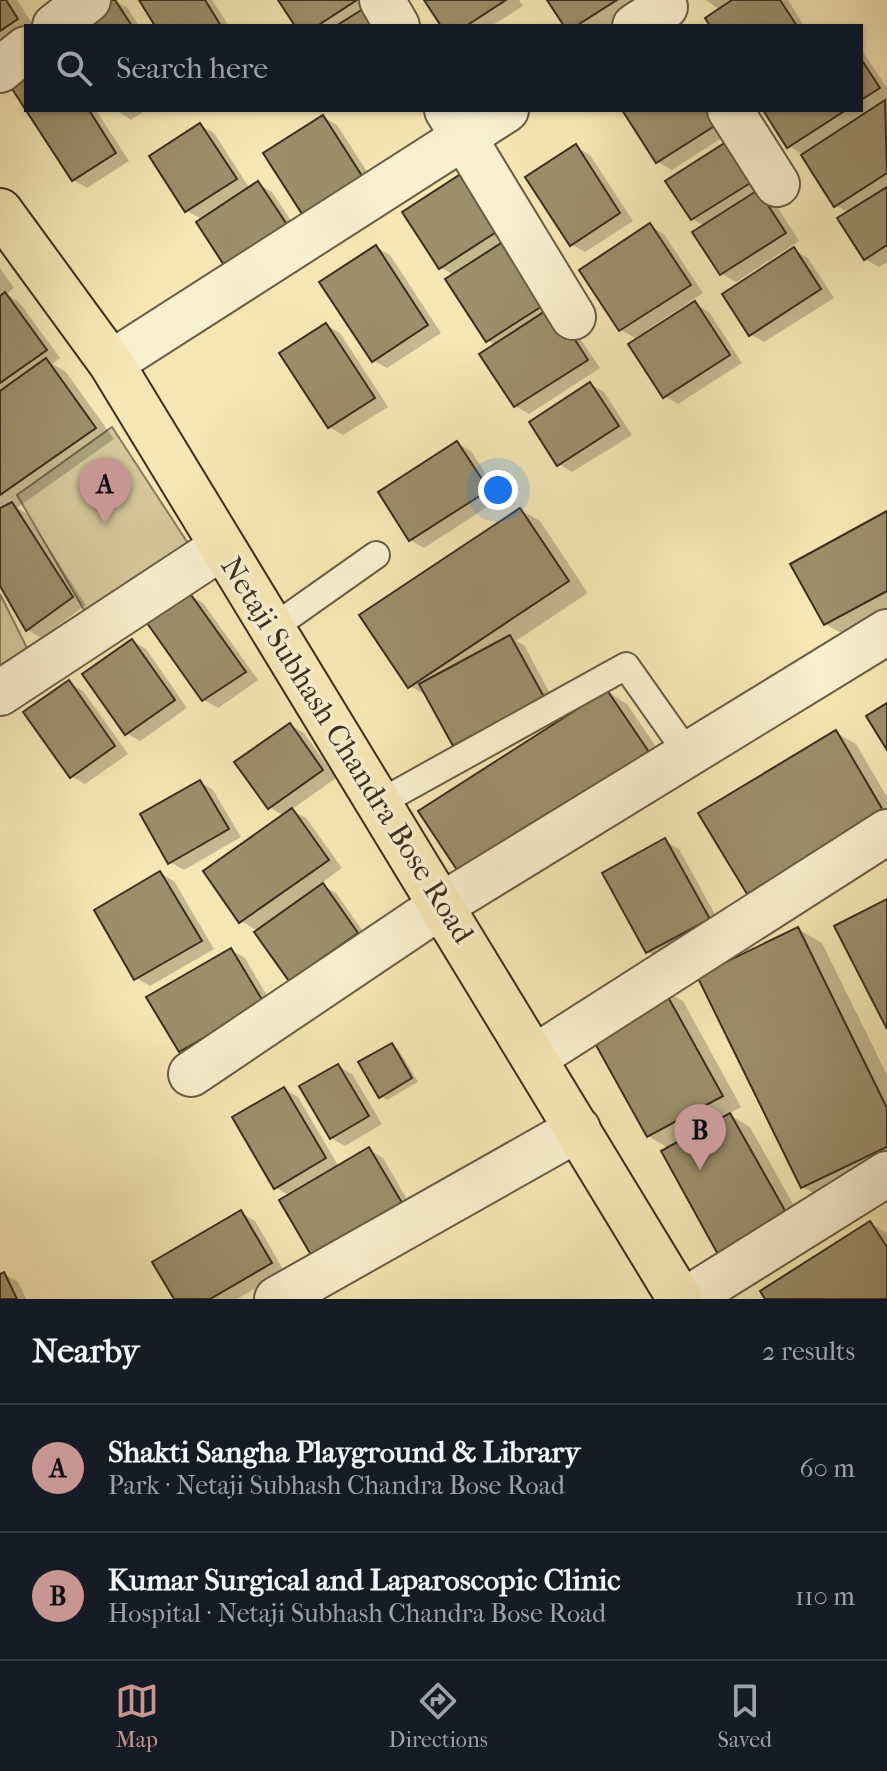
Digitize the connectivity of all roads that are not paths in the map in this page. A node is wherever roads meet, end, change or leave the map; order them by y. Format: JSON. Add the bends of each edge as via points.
{"nodes":[{"id":1,"x":88,"y":0,"type":"edge"},
{"id":2,"x":382,"y":0,"type":"edge"},
{"id":3,"x":58,"y":24,"type":"edge"},
{"id":4,"x":396,"y":24,"type":"edge"},
{"id":5,"x":24,"y":51,"type":"edge"},
{"id":6,"x":0,"y":70,"type":"edge"},
{"id":7,"x":499,"y":112,"type":"edge"},
{"id":8,"x":731,"y":112,"type":"edge"},
{"id":9,"x":455,"y":124,"type":"edge"},
{"id":10,"x":777,"y":184,"type":"dead end"},
{"id":11,"x":0,"y":211,"type":"edge"},
{"id":12,"x":573,"y":317,"type":"dead end"},
{"id":13,"x":111,"y":363,"type":"junction"},
{"id":14,"x":222,"y":547,"type":"junction"},
{"id":15,"x":376,"y":555,"type":"dead end"},
{"id":16,"x":274,"y":627,"type":"junction"},
{"id":17,"x":887,"y":632,"type":"edge"},
{"id":18,"x":0,"y":693,"type":"edge"},
{"id":19,"x":688,"y":754,"type":"junction"},
{"id":20,"x":381,"y":802,"type":"junction"},
{"id":21,"x":887,"y":832,"type":"edge"},
{"id":22,"x":442,"y":905,"type":"junction"},
{"id":23,"x":535,"y":1057,"type":"junction"},
{"id":24,"x":191,"y":1074,"type":"dead end"},
{"id":25,"x":578,"y":1129,"type":"junction"},
{"id":26,"x":881,"y":1192,"type":"edge"},
{"id":27,"x":277,"y":1299,"type":"edge"},
{"id":28,"x":680,"y":1299,"type":"edge"},
{"id":29,"x":687,"y":1299,"type":"edge"}],
"edges":[{"from":1,"to":3,"type":"street"},
{"from":2,"to":4,"type":"street"},
{"from":5,"to":6,"type":"street"},
{"from":7,"to":9,"type":"street"},
{"from":8,"to":10,"type":"street"},
{"from":9,"to":12,"type":"street"},
{"from":9,"to":13,"type":"street"},
{"from":11,"to":13,"type":"main road","name":"Netaji Subhash Chandra Bose Road"},
{"from":13,"to":14,"type":"main road","name":"Netaji Subhash Chandra Bose Road"},
{"from":14,"to":16,"type":"main road","name":"Netaji Subhash Chandra Bose Road"},
{"from":14,"to":18,"type":"street"},
{"from":15,"to":16,"type":"lane"},
{"from":16,"to":20,"type":"main road","name":"Netaji Subhash Chandra Bose Road"},
{"from":17,"to":19,"type":"street"},
{"from":19,"to":20,"type":"lane","via":[[626,666]]},
{"from":19,"to":22,"type":"street"},
{"from":20,"to":22,"type":"main road","name":"Netaji Subhash Chandra Bose Road"},
{"from":21,"to":23,"type":"street"},
{"from":22,"to":23,"type":"main road","name":"Netaji Subhash Chandra Bose Road"},
{"from":22,"to":24,"type":"street"},
{"from":23,"to":25,"type":"main road","name":"Netaji Subhash Chandra Bose Road"},
{"from":25,"to":27,"type":"street"},
{"from":25,"to":28,"type":"main road","name":"Netaji Subhash Chandra Bose Road"},
{"from":26,"to":29,"type":"street"}]}
